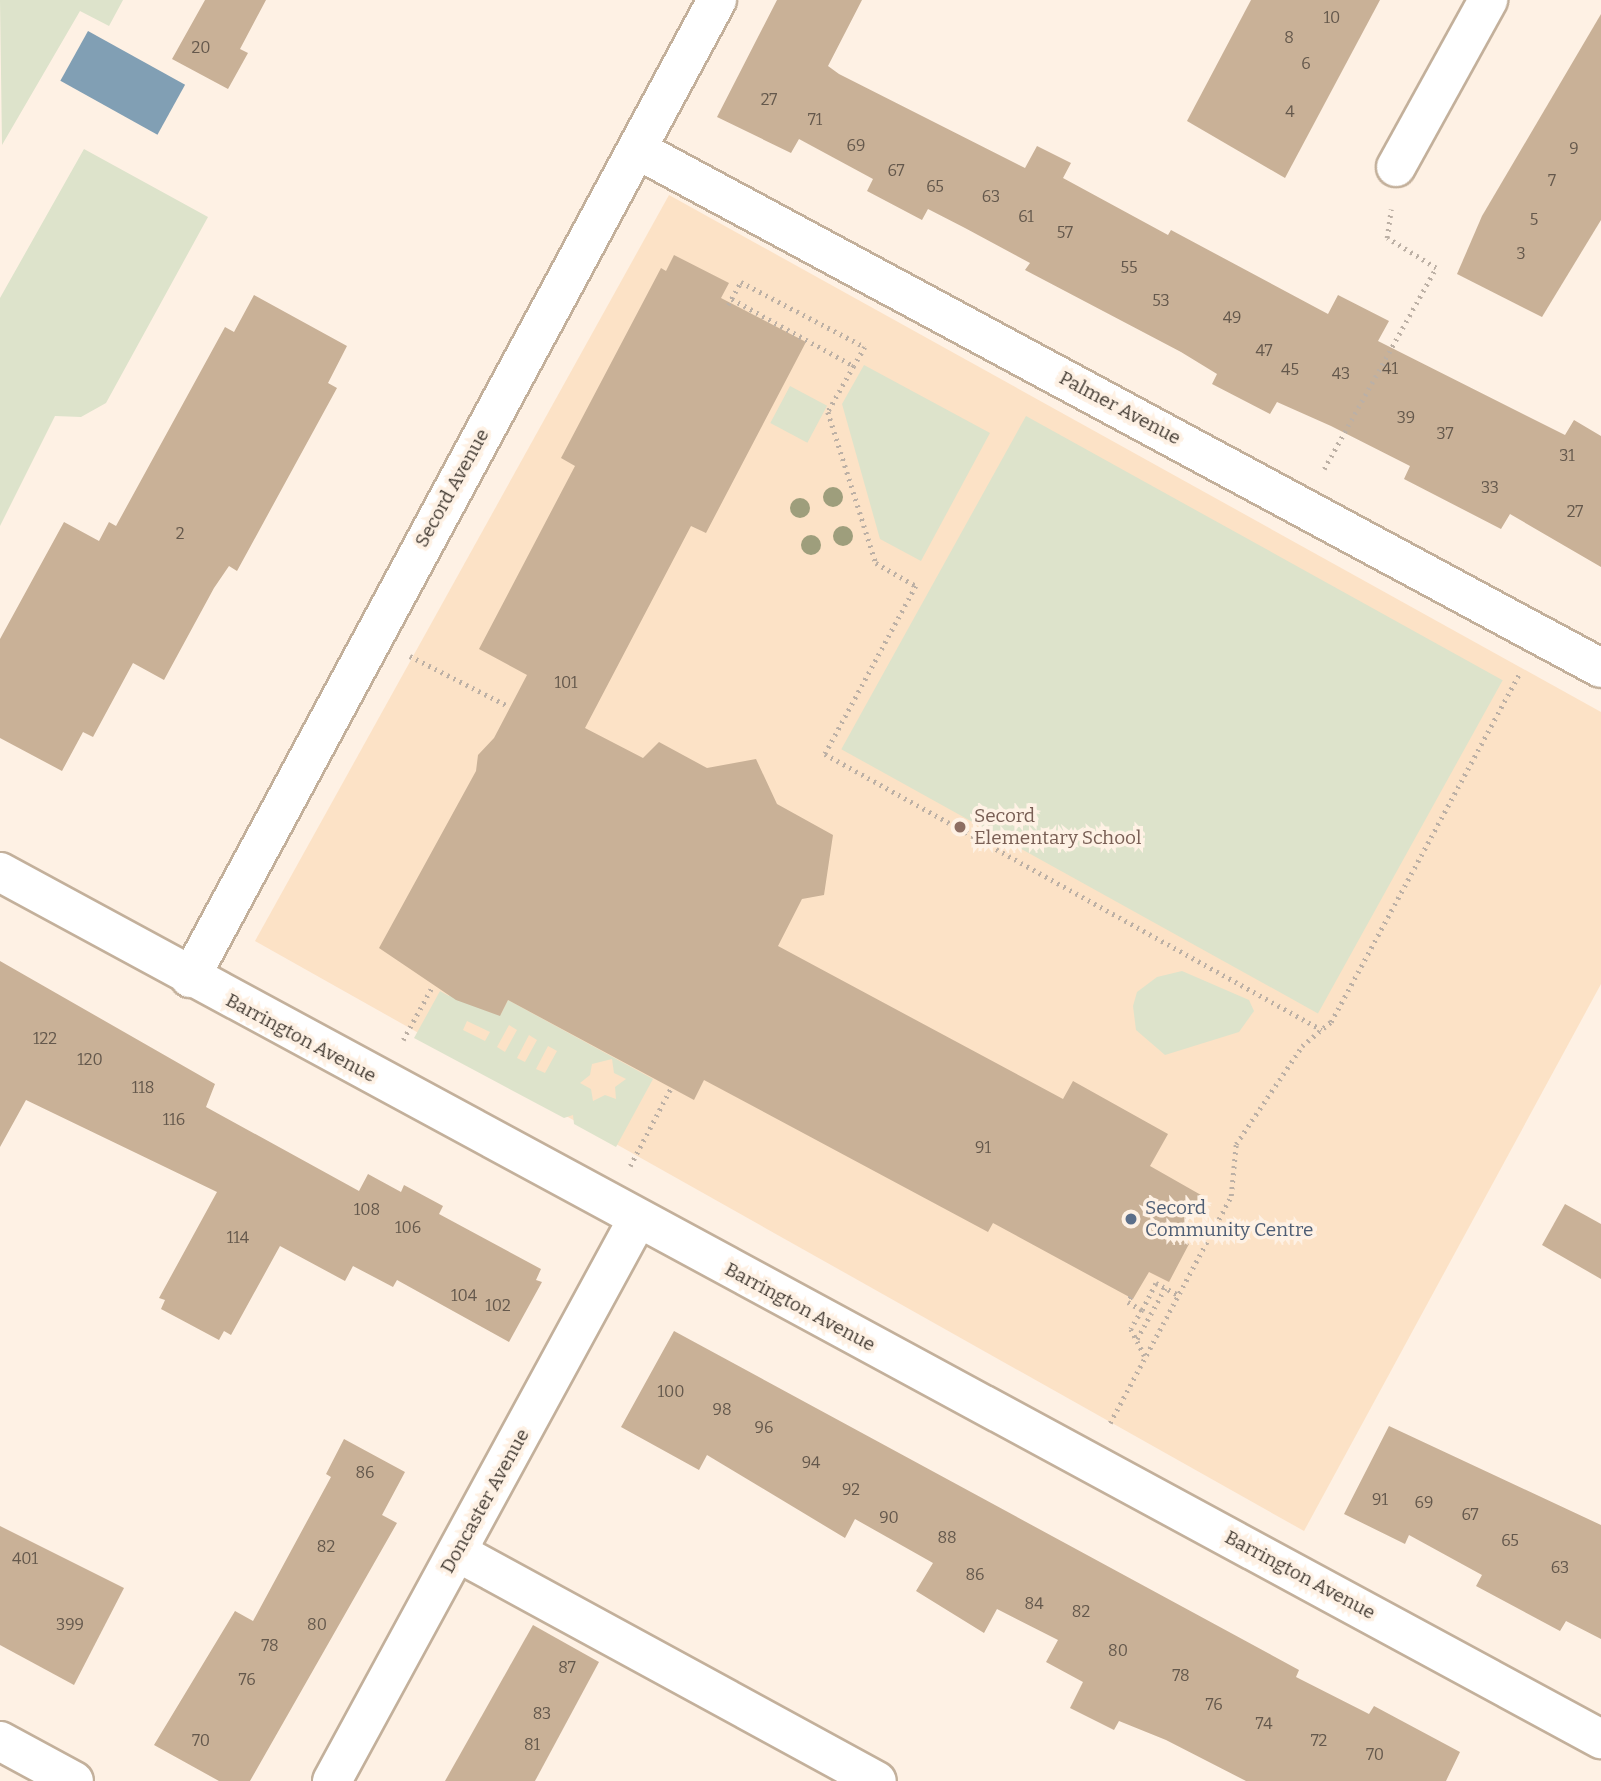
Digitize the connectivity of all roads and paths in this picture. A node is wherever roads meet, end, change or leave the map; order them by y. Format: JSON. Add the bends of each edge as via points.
{"nodes":[{"id":1,"x":717,"y":0,"type":"edge"},
{"id":2,"x":1488,"y":0,"type":"edge"},
{"id":3,"x":638,"y":150,"type":"junction"},
{"id":4,"x":1396,"y":167,"type":"joint"},
{"id":5,"x":732,"y":299,"type":"junction"},
{"id":6,"x":728,"y":305,"type":"dead end"},
{"id":7,"x":854,"y":366,"type":"junction"},
{"id":8,"x":1303,"y":507,"type":"junction"},
{"id":9,"x":1540,"y":635,"type":"junction"},
{"id":10,"x":400,"y":651,"type":"dead end"},
{"id":11,"x":1601,"y":668,"type":"edge"},
{"id":12,"x":510,"y":707,"type":"dead end"},
{"id":13,"x":0,"y":872,"type":"edge"},
{"id":14,"x":190,"y":978,"type":"junction"},
{"id":15,"x":432,"y":987,"type":"dead end"},
{"id":16,"x":1322,"y":1030,"type":"junction"},
{"id":17,"x":401,"y":1044,"type":"dead end"},
{"id":18,"x":671,"y":1088,"type":"dead end"},
{"id":19,"x":629,"y":1166,"type":"dead end"},
{"id":20,"x":637,"y":1220,"type":"junction"},
{"id":21,"x":1164,"y":1288,"type":"junction"},
{"id":22,"x":1179,"y":1295,"type":"junction"},
{"id":23,"x":1131,"y":1297,"type":"dead end"},
{"id":24,"x":1142,"y":1310,"type":"junction"},
{"id":25,"x":1136,"y":1340,"type":"junction"},
{"id":26,"x":1145,"y":1357,"type":"junction"},
{"id":27,"x":1108,"y":1427,"type":"dead end"},
{"id":28,"x":457,"y":1552,"type":"junction"},
{"id":29,"x":1601,"y":1739,"type":"edge"},
{"id":30,"x":0,"y":1741,"type":"edge"},
{"id":31,"x":74,"y":1781,"type":"edge"},
{"id":32,"x":332,"y":1781,"type":"edge"},
{"id":33,"x":877,"y":1781,"type":"edge"}],
"edges":[{"from":1,"to":3,"type":"street","name":"Secord Avenue"},
{"from":2,"to":4,"type":"street"},
{"from":3,"to":8,"type":"street","name":"Palmer Avenue"},
{"from":3,"to":14,"type":"street","name":"Secord Avenue"},
{"from":4,"to":8,"type":"path","via":[[1387,238],[1436,268]]},
{"from":5,"to":6,"type":"path"},
{"from":5,"to":7,"type":"path"},
{"from":5,"to":7,"type":"path","via":[[741,282],[865,347]]},
{"from":7,"to":16,"type":"path","via":[[828,412],[876,563],[916,586],[825,754]]},
{"from":8,"to":9,"type":"street","name":"Palmer Avenue"},
{"from":9,"to":11,"type":"street","name":"Palmer Avenue"},
{"from":9,"to":16,"type":"path"},
{"from":10,"to":12,"type":"path"},
{"from":13,"to":14,"type":"street","name":"Barrington Avenue"},
{"from":14,"to":20,"type":"street","name":"Barrington Avenue"},
{"from":15,"to":17,"type":"path"},
{"from":16,"to":22,"type":"path","via":[[1271,1086],[1236,1144],[1231,1196]]},
{"from":18,"to":19,"type":"path"},
{"from":20,"to":28,"type":"street","name":"Doncaster Avenue"},
{"from":20,"to":29,"type":"street","name":"Barrington Avenue"},
{"from":21,"to":22,"type":"path"},
{"from":21,"to":24,"type":"path","via":[[1156,1283]]},
{"from":21,"to":25,"type":"path"},
{"from":22,"to":26,"type":"path"},
{"from":23,"to":24,"type":"path","via":[[1128,1302]]},
{"from":24,"to":25,"type":"path","via":[[1131,1329]]},
{"from":25,"to":26,"type":"path"},
{"from":26,"to":27,"type":"path"},
{"from":28,"to":32,"type":"street","name":"Doncaster Avenue"},
{"from":28,"to":33,"type":"street"},
{"from":30,"to":31,"type":"street"}]}
